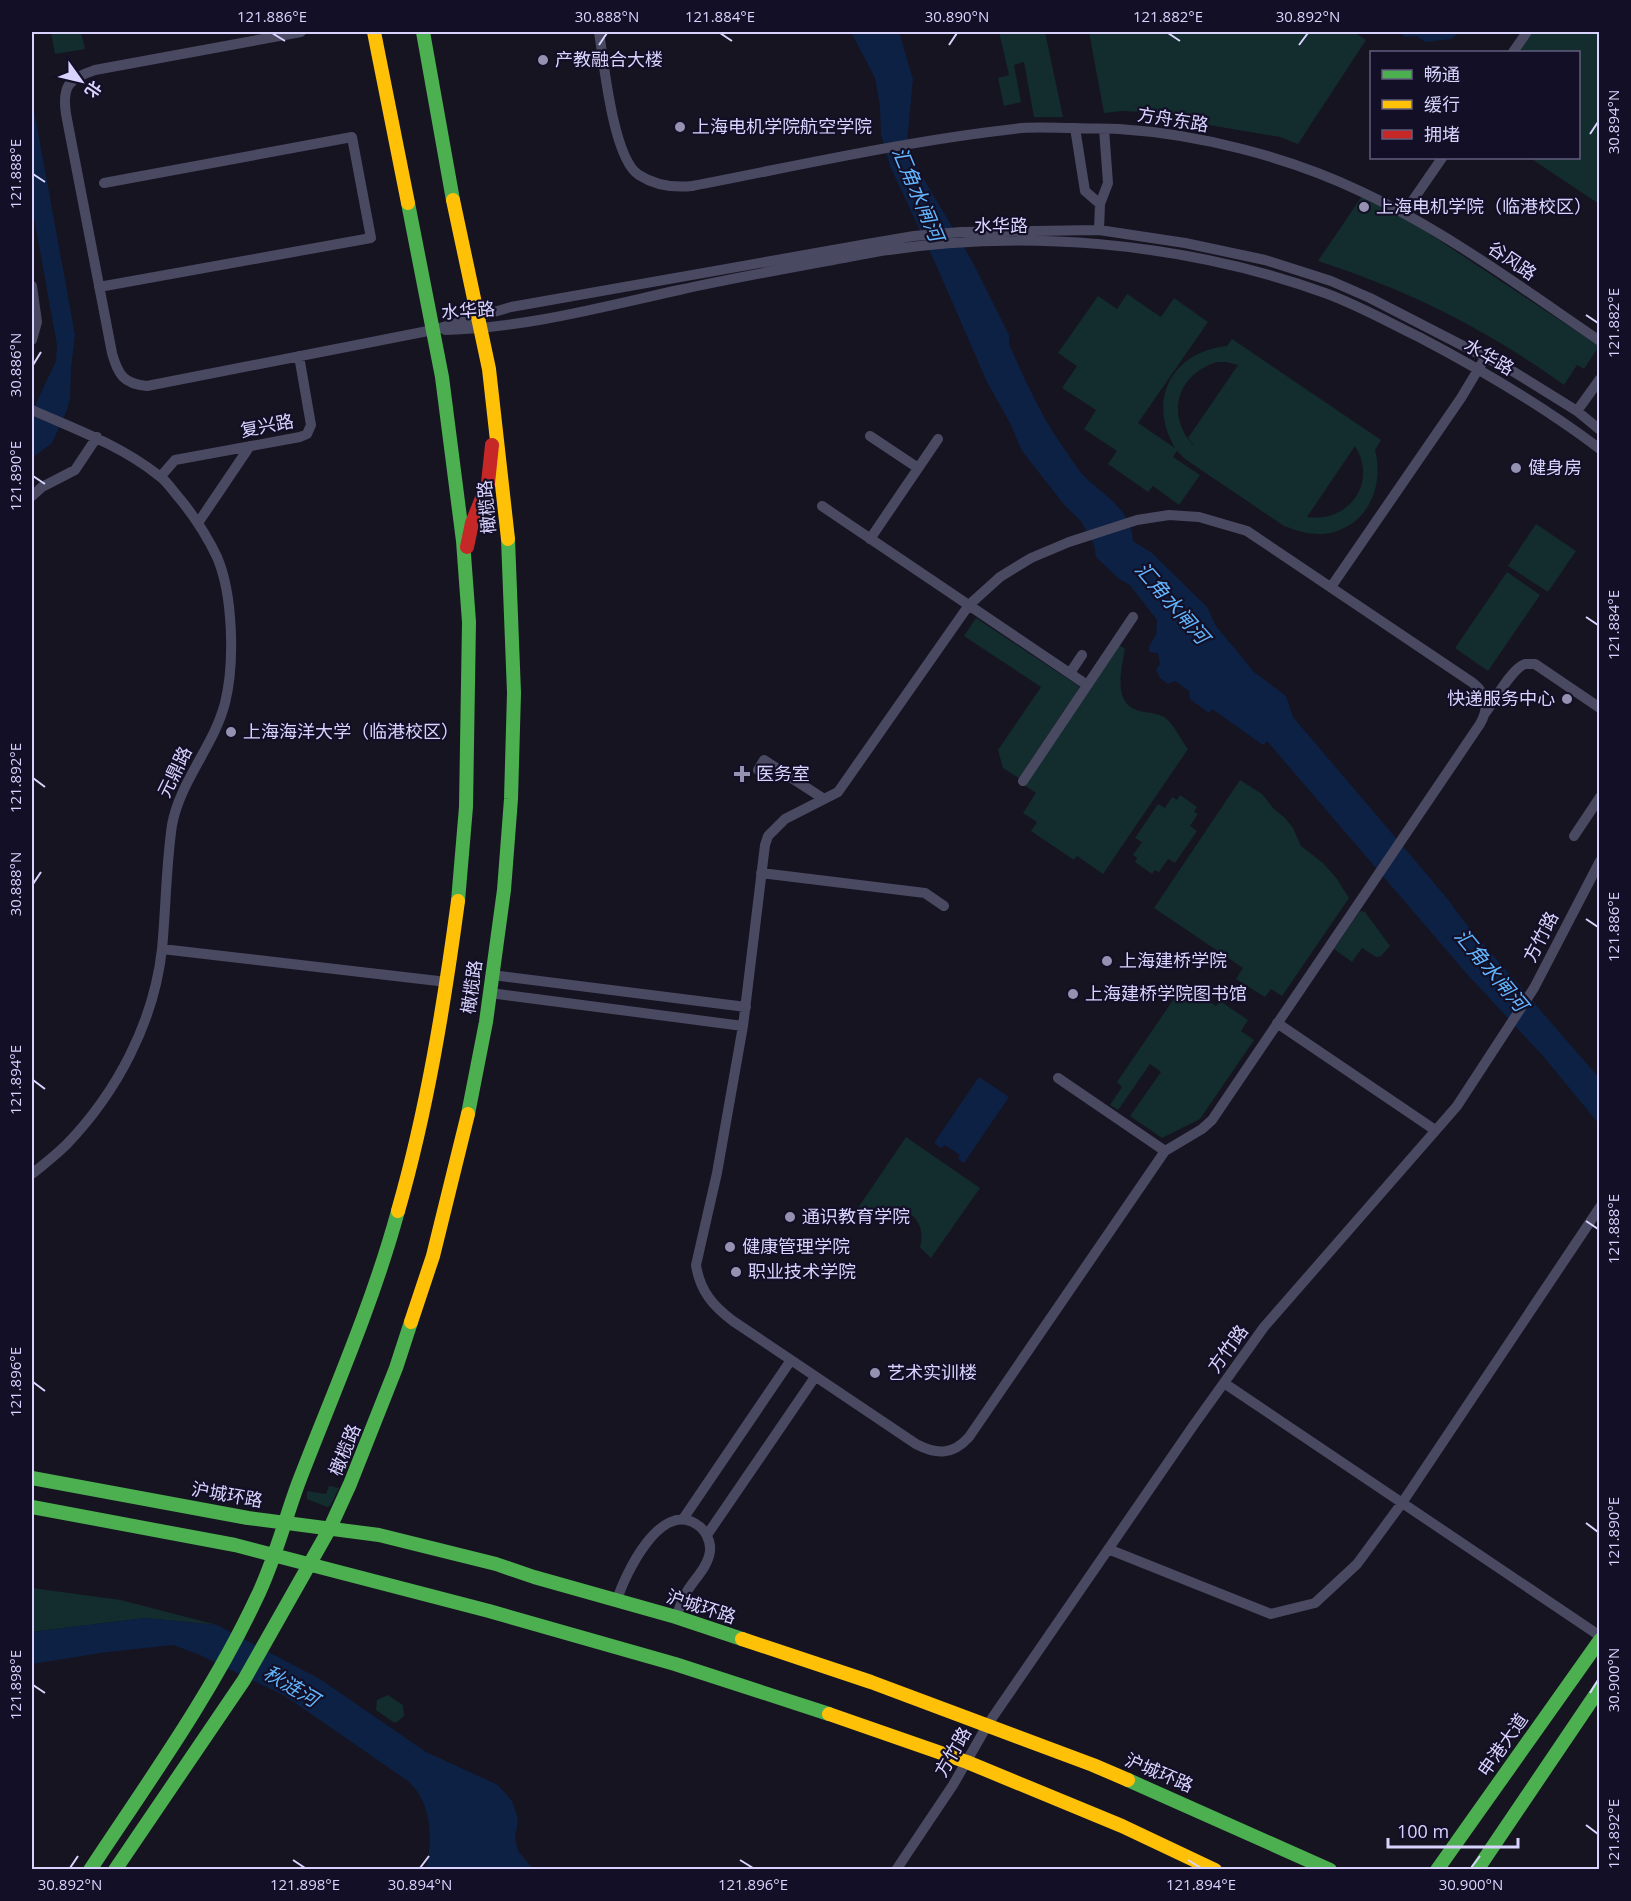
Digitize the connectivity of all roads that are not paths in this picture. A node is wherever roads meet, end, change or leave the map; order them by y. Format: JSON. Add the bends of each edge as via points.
{"nodes":[{"id":1,"x":301,"y":32,"type":"edge"},
{"id":2,"x":374,"y":32,"type":"edge"},
{"id":3,"x":423,"y":32,"type":"edge"},
{"id":4,"x":599,"y":32,"type":"edge"},
{"id":5,"x":1527,"y":32,"type":"edge"},
{"id":6,"x":1514,"y":51,"type":"edge"},
{"id":7,"x":1075,"y":128,"type":"junction"},
{"id":8,"x":1104,"y":129,"type":"junction"},
{"id":9,"x":1441,"y":159,"type":"edge"},
{"id":10,"x":104,"y":183,"type":"dead end"},
{"id":11,"x":1100,"y":204,"type":"junction"},
{"id":12,"x":1404,"y":213,"type":"junction"},
{"id":13,"x":1099,"y":230,"type":"junction"},
{"id":14,"x":964,"y":237,"type":"junction"},
{"id":15,"x":916,"y":241,"type":"junction"},
{"id":16,"x":32,"y":286,"type":"edge"},
{"id":17,"x":99,"y":287,"type":"junction"},
{"id":18,"x":479,"y":322,"type":"junction"},
{"id":19,"x":433,"y":330,"type":"junction"},
{"id":20,"x":32,"y":340,"type":"edge"},
{"id":21,"x":1599,"y":341,"type":"edge"},
{"id":22,"x":298,"y":356,"type":"junction"},
{"id":23,"x":1487,"y":357,"type":"junction"},
{"id":24,"x":1478,"y":368,"type":"junction"},
{"id":25,"x":1599,"y":380,"type":"edge"},
{"id":26,"x":32,"y":410,"type":"edge"},
{"id":27,"x":1577,"y":411,"type":"junction"},
{"id":28,"x":494,"y":412,"type":"junction"},
{"id":29,"x":1599,"y":430,"type":"edge"},
{"id":30,"x":870,"y":436,"type":"dead end"},
{"id":31,"x":97,"y":437,"type":"junction"},
{"id":32,"x":938,"y":439,"type":"dead end"},
{"id":33,"x":250,"y":446,"type":"junction"},
{"id":34,"x":1599,"y":449,"type":"edge"},
{"id":35,"x":918,"y":468,"type":"junction"},
{"id":36,"x":160,"y":476,"type":"junction"},
{"id":37,"x":32,"y":496,"type":"edge"},
{"id":38,"x":822,"y":506,"type":"dead end"},
{"id":39,"x":198,"y":523,"type":"junction"},
{"id":40,"x":870,"y":539,"type":"junction"},
{"id":41,"x":464,"y":561,"type":"junction"},
{"id":42,"x":1331,"y":587,"type":"junction"},
{"id":43,"x":969,"y":605,"type":"junction"},
{"id":44,"x":1133,"y":617,"type":"dead end"},
{"id":45,"x":1082,"y":655,"type":"dead end"},
{"id":46,"x":1070,"y":674,"type":"junction"},
{"id":47,"x":1088,"y":685,"type":"junction"},
{"id":48,"x":1599,"y":708,"type":"edge"},
{"id":49,"x":1485,"y":713,"type":"junction"},
{"id":50,"x":758,"y":770,"type":"dead end"},
{"id":51,"x":1023,"y":781,"type":"dead end"},
{"id":52,"x":1599,"y":796,"type":"edge"},
{"id":53,"x":824,"y":799,"type":"junction"},
{"id":54,"x":1574,"y":836,"type":"dead end"},
{"id":55,"x":1599,"y":861,"type":"edge"},
{"id":56,"x":761,"y":873,"type":"junction"},
{"id":57,"x":944,"y":906,"type":"dead end"},
{"id":58,"x":162,"y":949,"type":"junction"},
{"id":59,"x":492,"y":975,"type":"junction"},
{"id":60,"x":447,"y":982,"type":"junction"},
{"id":61,"x":490,"y":993,"type":"junction"},
{"id":62,"x":677,"y":999,"type":"junction"},
{"id":63,"x":746,"y":1007,"type":"junction"},
{"id":64,"x":675,"y":1017,"type":"junction"},
{"id":65,"x":1277,"y":1023,"type":"junction"},
{"id":66,"x":743,"y":1026,"type":"junction"},
{"id":67,"x":1058,"y":1078,"type":"dead end"},
{"id":68,"x":1436,"y":1130,"type":"junction"},
{"id":69,"x":1165,"y":1151,"type":"junction"},
{"id":70,"x":32,"y":1174,"type":"edge"},
{"id":71,"x":1599,"y":1207,"type":"edge"},
{"id":72,"x":791,"y":1360,"type":"junction"},
{"id":73,"x":815,"y":1377,"type":"junction"},
{"id":74,"x":1224,"y":1383,"type":"junction"},
{"id":75,"x":32,"y":1478,"type":"edge"},
{"id":76,"x":1402,"y":1503,"type":"junction"},
{"id":77,"x":32,"y":1507,"type":"edge"},
{"id":78,"x":683,"y":1519,"type":"junction"},
{"id":79,"x":285,"y":1523,"type":"junction"},
{"id":80,"x":330,"y":1528,"type":"junction"},
{"id":81,"x":707,"y":1535,"type":"junction"},
{"id":82,"x":1108,"y":1549,"type":"junction"},
{"id":83,"x":273,"y":1555,"type":"junction"},
{"id":84,"x":309,"y":1564,"type":"junction"},
{"id":85,"x":616,"y":1600,"type":"junction"},
{"id":86,"x":676,"y":1617,"type":"junction"},
{"id":87,"x":1599,"y":1636,"type":"edge"},
{"id":88,"x":1599,"y":1640,"type":"edge"},
{"id":89,"x":1599,"y":1688,"type":"edge"},
{"id":90,"x":988,"y":1724,"type":"junction"},
{"id":91,"x":967,"y":1762,"type":"junction"},
{"id":92,"x":90,"y":1869,"type":"edge"},
{"id":93,"x":115,"y":1869,"type":"edge"},
{"id":94,"x":896,"y":1869,"type":"edge"},
{"id":95,"x":1215,"y":1869,"type":"edge"},
{"id":96,"x":1330,"y":1869,"type":"edge"},
{"id":97,"x":1437,"y":1869,"type":"edge"},
{"id":98,"x":1477,"y":1869,"type":"edge"}],
"edges":[{"from":1,"to":17,"type":"street","via":[[95,70],[68,85],[66,114]]},
{"from":2,"to":19,"type":"main road","name":"橄榄路"},
{"from":3,"to":18,"type":"main road","name":"橄榄路"},
{"from":4,"to":7,"type":"street","name":"方舟东路","via":[[617,136],[627,160],[638,175],[673,188],[926,142],[1024,128]]},
{"from":5,"to":6,"type":"street"},
{"from":7,"to":8,"type":"street","name":"方舟东路"},
{"from":7,"to":11,"type":"street","via":[[1085,191]]},
{"from":8,"to":11,"type":"street","via":[[1108,183]]},
{"from":8,"to":12,"type":"street","name":"方舟东路","via":[[1167,135],[1274,158],[1361,191]]},
{"from":9,"to":12,"type":"street"},
{"from":10,"to":17,"type":"street","via":[[352,137],[371,238]]},
{"from":11,"to":13,"type":"street"},
{"from":12,"to":21,"type":"street","name":"谷风路","via":[[1485,262]]},
{"from":13,"to":14,"type":"street","name":"水华路"},
{"from":13,"to":23,"type":"street","name":"水华路","via":[[1185,243],[1293,268],[1370,297]]},
{"from":14,"to":15,"type":"street","name":"水华路"},
{"from":14,"to":24,"type":"street","name":"水华路","via":[[1121,247],[1182,255],[1259,272],[1364,309]]},
{"from":15,"to":18,"type":"street","name":"水华路","via":[[592,310]]},
{"from":15,"to":18,"type":"street","name":"水华路","via":[[511,306]]},
{"from":16,"to":20,"type":"street","via":[[37,322]]},
{"from":17,"to":22,"type":"street","name":"水华路","via":[[116,367],[136,385]]},
{"from":18,"to":19,"type":"street","name":"水华路"},
{"from":18,"to":28,"type":"main road","name":"橄榄路"},
{"from":19,"to":22,"type":"street","name":"水华路"},
{"from":19,"to":41,"type":"main road","name":"橄榄路","via":[[447,408]]},
{"from":22,"to":33,"type":"street","name":"复兴路","via":[[310,430],[300,437]]},
{"from":23,"to":24,"type":"street"},
{"from":23,"to":27,"type":"street","name":"水华路"},
{"from":24,"to":34,"type":"street","name":"水华路","via":[[1562,420]]},
{"from":24,"to":42,"type":"street"},
{"from":25,"to":27,"type":"street"},
{"from":26,"to":31,"type":"street","name":"元鼎路"},
{"from":27,"to":29,"type":"street","name":"水华路"},
{"from":28,"to":41,"type":"main road","via":[[488,483],[472,523]]},
{"from":28,"to":59,"type":"main road","name":"橄榄路","via":[[508,534],[514,693],[504,890]]},
{"from":30,"to":35,"type":"street"},
{"from":31,"to":36,"type":"street","name":"元鼎路"},
{"from":31,"to":37,"type":"street","via":[[75,470]]},
{"from":32,"to":35,"type":"street"},
{"from":33,"to":36,"type":"street","name":"复兴路","via":[[175,460]]},
{"from":33,"to":39,"type":"street"},
{"from":35,"to":40,"type":"street"},
{"from":36,"to":39,"type":"street","name":"元鼎路"},
{"from":38,"to":40,"type":"street"},
{"from":39,"to":58,"type":"street","name":"元鼎路","via":[[217,558],[228,600],[230,670],[225,704],[175,808],[167,859]]},
{"from":40,"to":43,"type":"street"},
{"from":41,"to":60,"type":"main road","name":"橄榄路","via":[[469,622],[466,807]]},
{"from":42,"to":43,"type":"street","via":[[1247,531],[1199,517],[1169,515],[1137,520],[1031,558],[1000,577]]},
{"from":42,"to":49,"type":"street","via":[[1473,683],[1485,698]]},
{"from":43,"to":46,"type":"street"},
{"from":43,"to":53,"type":"street","via":[[838,792]]},
{"from":44,"to":47,"type":"street"},
{"from":45,"to":46,"type":"street"},
{"from":46,"to":47,"type":"street"},
{"from":47,"to":51,"type":"street"},
{"from":48,"to":49,"type":"street","via":[[1535,664],[1525,664],[1511,676]]},
{"from":49,"to":65,"type":"street"},
{"from":50,"to":53,"type":"street","via":[[764,760]]},
{"from":52,"to":54,"type":"street"},
{"from":53,"to":56,"type":"street","via":[[774,828],[768,836]]},
{"from":55,"to":68,"type":"street","name":"方竹路","via":[[1534,988]]},
{"from":56,"to":57,"type":"street","via":[[925,894]]},
{"from":56,"to":63,"type":"street"},
{"from":58,"to":60,"type":"street"},
{"from":58,"to":70,"type":"street","name":"元鼎路","via":[[145,1019],[119,1076],[66,1146]]},
{"from":59,"to":61,"type":"main road","name":"橄榄路"},
{"from":59,"to":62,"type":"street"},
{"from":60,"to":79,"type":"main road","name":"橄榄路","via":[[426,1097],[389,1245]]},
{"from":61,"to":64,"type":"street"},
{"from":61,"to":80,"type":"main road","name":"橄榄路","via":[[473,1093],[433,1256],[381,1408]]},
{"from":62,"to":63,"type":"street"},
{"from":62,"to":64,"type":"street"},
{"from":63,"to":66,"type":"street"},
{"from":64,"to":66,"type":"street"},
{"from":65,"to":68,"type":"street"},
{"from":65,"to":69,"type":"street","via":[[1207,1125]]},
{"from":66,"to":72,"type":"street","via":[[696,1265],[702,1287],[720,1311]]},
{"from":67,"to":69,"type":"street"},
{"from":68,"to":74,"type":"street","name":"方竹路","via":[[1264,1327]]},
{"from":69,"to":73,"type":"street","via":[[969,1437],[956,1449],[927,1449]]},
{"from":71,"to":76,"type":"street"},
{"from":72,"to":73,"type":"street"},
{"from":72,"to":78,"type":"street"},
{"from":73,"to":81,"type":"street"},
{"from":74,"to":76,"type":"street"},
{"from":74,"to":82,"type":"street","name":"方竹路"},
{"from":75,"to":79,"type":"main road","name":"沪城环路"},
{"from":76,"to":82,"type":"street","via":[[1358,1564],[1315,1603],[1270,1614]]},
{"from":76,"to":87,"type":"street"},
{"from":77,"to":83,"type":"main road"},
{"from":78,"to":81,"type":"street","via":[[696,1524]]},
{"from":78,"to":85,"type":"street","via":[[666,1523],[654,1532]]},
{"from":79,"to":80,"type":"main road","name":"沪城环路"},
{"from":79,"to":83,"type":"main road","name":"橄榄路"},
{"from":80,"to":84,"type":"main road","name":"橄榄路"},
{"from":80,"to":85,"type":"main road","name":"沪城环路","via":[[379,1535],[496,1564]]},
{"from":81,"to":86,"type":"street","via":[[707,1562]]},
{"from":82,"to":90,"type":"street","name":"方竹路"},
{"from":83,"to":84,"type":"main road"},
{"from":83,"to":92,"type":"main road","name":"橄榄路","via":[[257,1598],[220,1667],[155,1775]]},
{"from":84,"to":91,"type":"main road","via":[[675,1664]]},
{"from":84,"to":93,"type":"main road","name":"橄榄路","via":[[244,1680]]},
{"from":85,"to":86,"type":"main road","name":"沪城环路"},
{"from":86,"to":90,"type":"main road","name":"沪城环路"},
{"from":88,"to":97,"type":"main road","name":"申港大道"},
{"from":89,"to":98,"type":"main road"},
{"from":90,"to":91,"type":"street","name":"方竹路"},
{"from":90,"to":96,"type":"main road","name":"沪城环路","via":[[1147,1788]]},
{"from":91,"to":94,"type":"street","name":"方竹路"},
{"from":91,"to":95,"type":"main road"}]}
